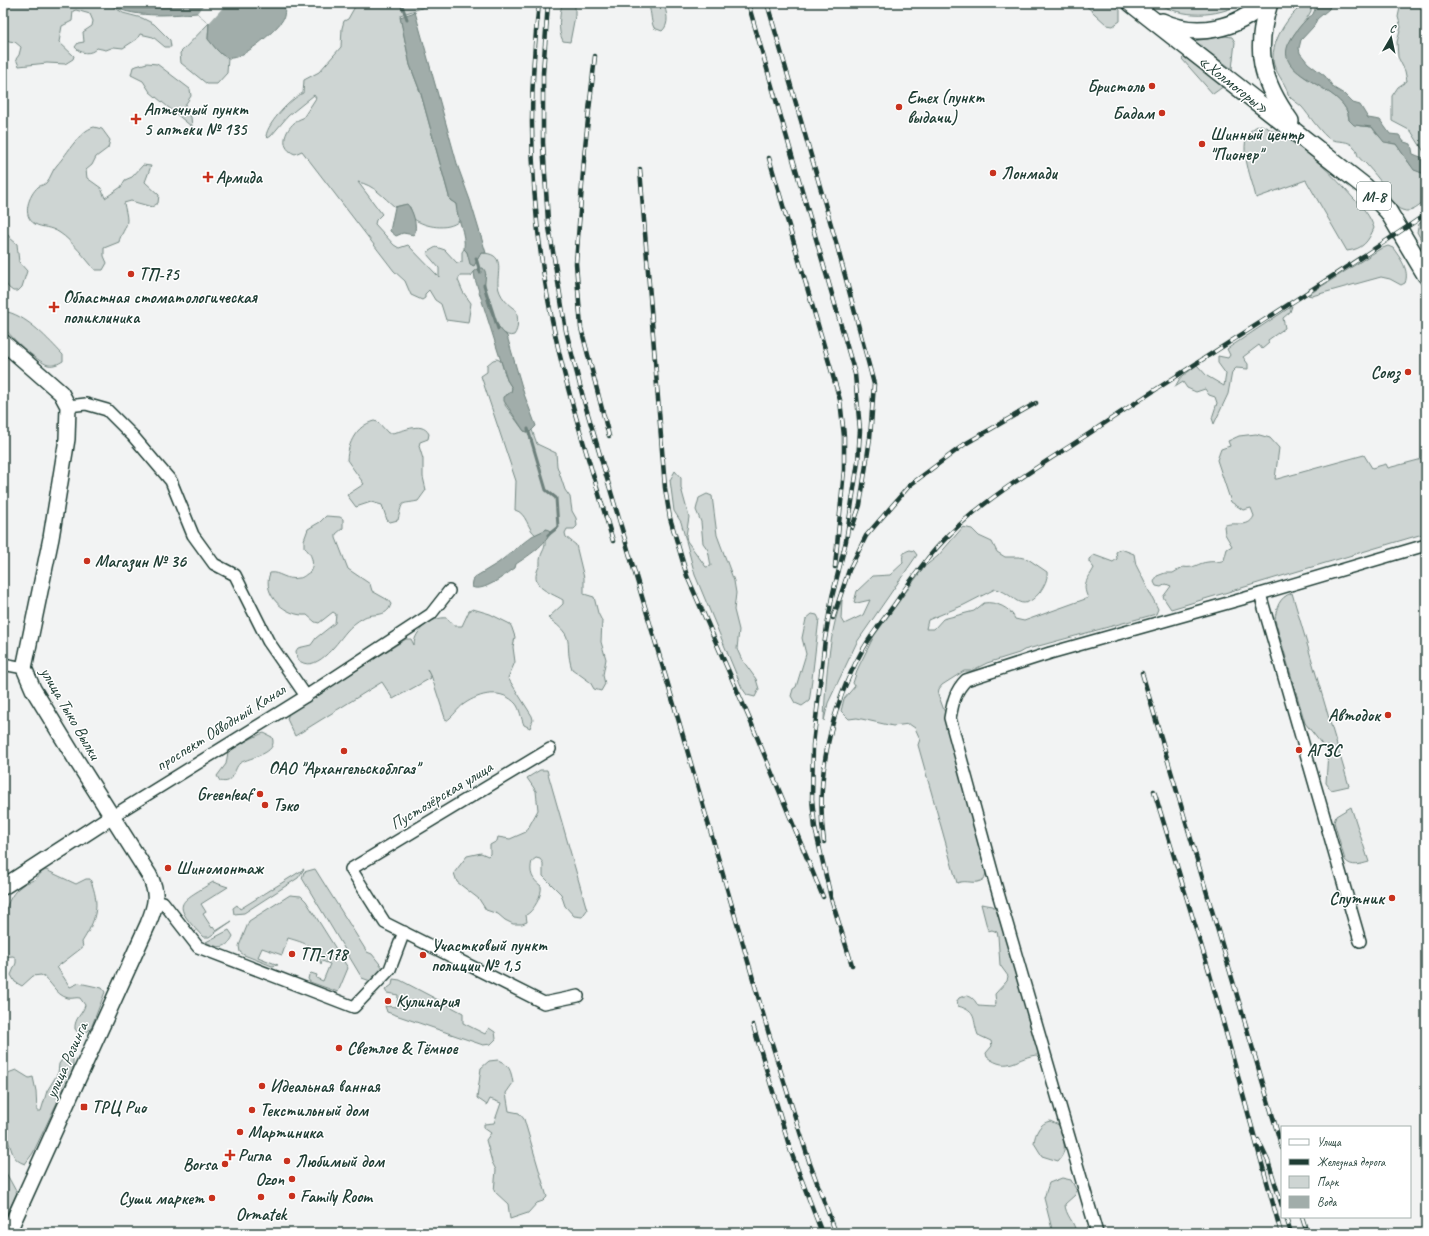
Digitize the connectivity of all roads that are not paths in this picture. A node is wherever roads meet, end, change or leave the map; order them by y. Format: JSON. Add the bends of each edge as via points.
{"nodes":[{"id":1,"x":1131,"y":3,"type":"edge"},
{"id":2,"x":1264,"y":3,"type":"edge"},
{"id":3,"x":1269,"y":3,"type":"edge"},
{"id":4,"x":1149,"y":17,"type":"junction"},
{"id":5,"x":1301,"y":135,"type":"junction"},
{"id":6,"x":1426,"y":275,"type":"edge"},
{"id":7,"x":3,"y":342,"type":"edge"},
{"id":8,"x":68,"y":406,"type":"junction"},
{"id":9,"x":1426,"y":544,"type":"edge"},
{"id":10,"x":449,"y":591,"type":"dead end"},
{"id":11,"x":1260,"y":594,"type":"junction"},
{"id":12,"x":3,"y":664,"type":"edge"},
{"id":13,"x":24,"y":668,"type":"junction"},
{"id":14,"x":306,"y":696,"type":"junction"},
{"id":15,"x":550,"y":749,"type":"dead end"},
{"id":16,"x":111,"y":817,"type":"junction"},
{"id":17,"x":3,"y":887,"type":"edge"},
{"id":18,"x":156,"y":901,"type":"junction"},
{"id":19,"x":404,"y":932,"type":"junction"},
{"id":20,"x":1360,"y":941,"type":"dead end"},
{"id":21,"x":578,"y":996,"type":"dead end"},
{"id":22,"x":8,"y":1233,"type":"edge"},
{"id":23,"x":1097,"y":1233,"type":"edge"}],
"edges":[{"from":1,"to":4,"type":"main road","name":"«Холмогоры»","number":"М-8"},
{"from":2,"to":4,"type":"main road","name":"«Холмогоры»","number":"М-8","via":[[1235,23],[1214,29],[1184,29]]},
{"from":3,"to":5,"type":"main road","name":"«Холмогоры»","number":"М-8","via":[[1262,24],[1260,47],[1263,71],[1277,103]]},
{"from":4,"to":5,"type":"main road","name":"«Холмогоры»","number":"М-8"},
{"from":5,"to":6,"type":"main road","number":"М-8","via":[[1364,186],[1388,211]]},
{"from":7,"to":8,"type":"street","via":[[61,393]]},
{"from":8,"to":13,"type":"street","name":"улица Тыко Вылки","via":[[68,439]]},
{"from":8,"to":14,"type":"street","via":[[86,404],[107,410],[171,481],[193,535],[214,564],[235,575],[268,641]]},
{"from":9,"to":11,"type":"street"},
{"from":10,"to":14,"type":"street","name":"проспект Обводный Канал","via":[[431,614]]},
{"from":11,"to":20,"type":"street"},
{"from":11,"to":23,"type":"street","via":[[1050,653],[966,680],[958,688],[953,699],[950,718],[998,894]]},
{"from":12,"to":13,"type":"street"},
{"from":13,"to":16,"type":"street","name":"улица Тыко Вылки","via":[[33,689]]},
{"from":14,"to":16,"type":"street","name":"проспект Обводный Канал"},
{"from":15,"to":19,"type":"street","name":"Пустозёрская улица","via":[[350,870],[385,923]]},
{"from":16,"to":17,"type":"street","name":"проспект Обводный Канал"},
{"from":16,"to":18,"type":"street","name":"улица Тыко Вылки","via":[[149,875],[156,890]]},
{"from":18,"to":19,"type":"street","via":[[163,902],[198,947],[354,1007],[390,968]]},
{"from":18,"to":22,"type":"street","name":"улица Розинга","via":[[148,924]]},
{"from":19,"to":21,"type":"street","via":[[544,1003]]}]}
